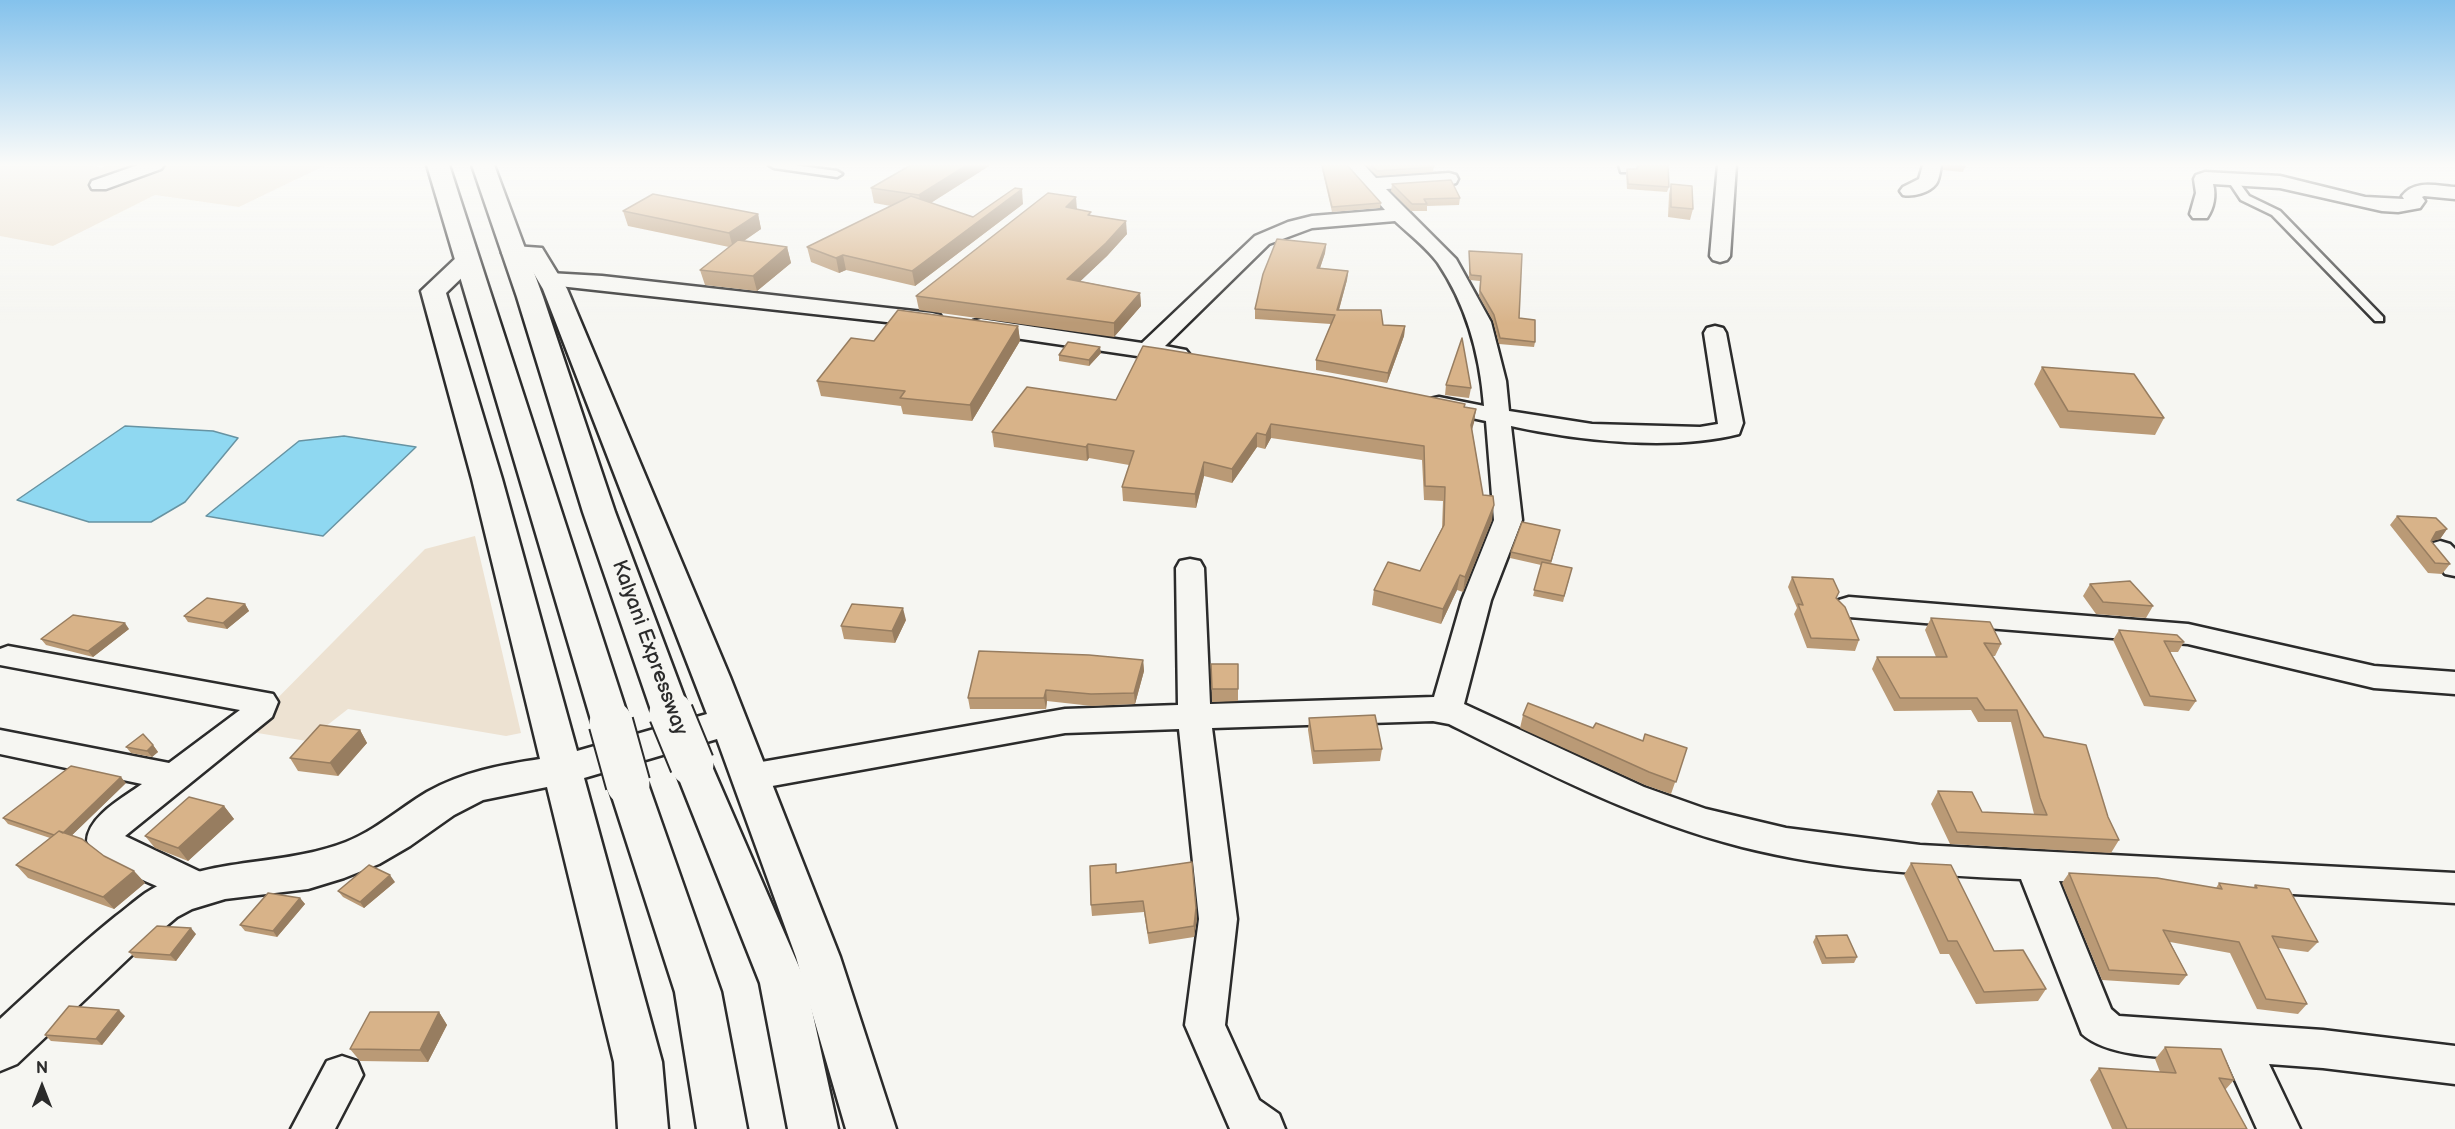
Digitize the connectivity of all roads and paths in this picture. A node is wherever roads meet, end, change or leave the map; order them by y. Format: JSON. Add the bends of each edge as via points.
{"nodes":[{"id":1,"x":454,"y":218,"type":"edge"},
{"id":2,"x":501,"y":218,"type":"edge"},
{"id":3,"x":1365,"y":218,"type":"edge"},
{"id":4,"x":1403,"y":218,"type":"edge"},
{"id":5,"x":1723,"y":218,"type":"edge"},
{"id":6,"x":2281,"y":218,"type":"edge"},
{"id":7,"x":514,"y":254,"type":"junction"},
{"id":8,"x":1720,"y":256,"type":"dead end"},
{"id":9,"x":467,"y":261,"type":"junction"},
{"id":10,"x":549,"y":279,"type":"junction"},
{"id":11,"x":920,"y":295,"type":"edge"},
{"id":12,"x":893,"y":315,"type":"junction"},
{"id":13,"x":2379,"y":319,"type":"dead end"},
{"id":14,"x":1715,"y":333,"type":"dead end"},
{"id":15,"x":1149,"y":349,"type":"junction"},
{"id":16,"x":1195,"y":358,"type":"edge"},
{"id":17,"x":1415,"y":399,"type":"edge"},
{"id":18,"x":1497,"y":415,"type":"junction"},
{"id":19,"x":1190,"y":568,"type":"dead end"},
{"id":20,"x":1849,"y":607,"type":"dead end"},
{"id":21,"x":8,"y":657,"type":"dead end"},
{"id":22,"x":2455,"y":682,"type":"edge"},
{"id":23,"x":1446,"y":711,"type":"junction"},
{"id":24,"x":1194,"y":716,"type":"junction"},
{"id":25,"x":729,"y":722,"type":"junction"},
{"id":26,"x":0,"y":742,"type":"edge"},
{"id":27,"x":562,"y":770,"type":"junction"},
{"id":28,"x":172,"y":777,"type":"junction"},
{"id":29,"x":750,"y":777,"type":"junction"},
{"id":30,"x":2034,"y":865,"type":"junction"},
{"id":31,"x":198,"y":888,"type":"junction"},
{"id":32,"x":2455,"y":888,"type":"edge"},
{"id":33,"x":2238,"y":1043,"type":"junction"},
{"id":34,"x":0,"y":1049,"type":"edge"},
{"id":35,"x":2455,"y":1065,"type":"edge"},
{"id":36,"x":342,"y":1075,"type":"dead end"},
{"id":37,"x":312,"y":1129,"type":"edge"},
{"id":38,"x":643,"y":1129,"type":"edge"},
{"id":39,"x":722,"y":1129,"type":"edge"},
{"id":40,"x":813,"y":1129,"type":"edge"},
{"id":41,"x":871,"y":1129,"type":"edge"},
{"id":42,"x":1264,"y":1129,"type":"edge"},
{"id":43,"x":2279,"y":1129,"type":"edge"}],
"edges":[{"from":1,"to":9,"type":"main road"},
{"from":2,"to":7,"type":"main road","name":"Kalyani Expressway"},
{"from":3,"to":15,"type":"street","via":[[1310,222],[1262,240]]},
{"from":4,"to":18,"type":"street","via":[[1446,259],[1480,322],[1494,381]]},
{"from":5,"to":8,"type":"street"},
{"from":6,"to":13,"type":"lane"},
{"from":7,"to":10,"type":"main road","via":[[534,254]]},
{"from":7,"to":40,"type":"main road","name":"Kalyani Expressway","bridge":true,"via":[[599,512],[670,710],[783,983]]},
{"from":9,"to":27,"type":"main road","via":[[433,291],[488,479]]},
{"from":9,"to":39,"type":"main road","bridge":true,"via":[[628,784],[698,992]]},
{"from":10,"to":12,"type":"street"},
{"from":10,"to":25,"type":"main road"},
{"from":11,"to":12,"type":"street"},
{"from":12,"to":15,"type":"street"},
{"from":14,"to":18,"type":"street","via":[[1730,429],[1700,435],[1592,432]]},
{"from":15,"to":16,"type":"street"},
{"from":17,"to":18,"type":"street"},
{"from":18,"to":23,"type":"street","via":[[1508,520],[1467,630]]},
{"from":19,"to":24,"type":"street"},
{"from":20,"to":22,"type":"street","via":[[2188,634],[2374,676]]},
{"from":21,"to":28,"type":"street","via":[[262,702],[261,709],[250,719]]},
{"from":23,"to":24,"type":"street","via":[[1420,708]]},
{"from":23,"to":30,"type":"street","via":[[1616,788],[1744,833],[1843,852]]},
{"from":24,"to":29,"type":"street","via":[[1065,721]]},
{"from":24,"to":42,"type":"street","via":[[1218,919],[1205,1025],[1244,1114]]},
{"from":25,"to":27,"type":"main road"},
{"from":25,"to":29,"type":"main road"},
{"from":26,"to":28,"type":"street"},
{"from":27,"to":31,"type":"main road","via":[[471,788],[364,852],[329,866]]},
{"from":27,"to":38,"type":"main road","via":[[638,1062]]},
{"from":28,"to":31,"type":"street","via":[[113,825],[105,841],[120,852]]},
{"from":29,"to":41,"type":"main road","via":[[818,957]]},
{"from":30,"to":32,"type":"street"},
{"from":30,"to":33,"type":"street","via":[[2097,1021],[2105,1029],[2118,1034]]},
{"from":31,"to":34,"type":"main road","via":[[162,904]]},
{"from":33,"to":35,"type":"street"},
{"from":33,"to":43,"type":"street"},
{"from":36,"to":37,"type":"street"}]}
